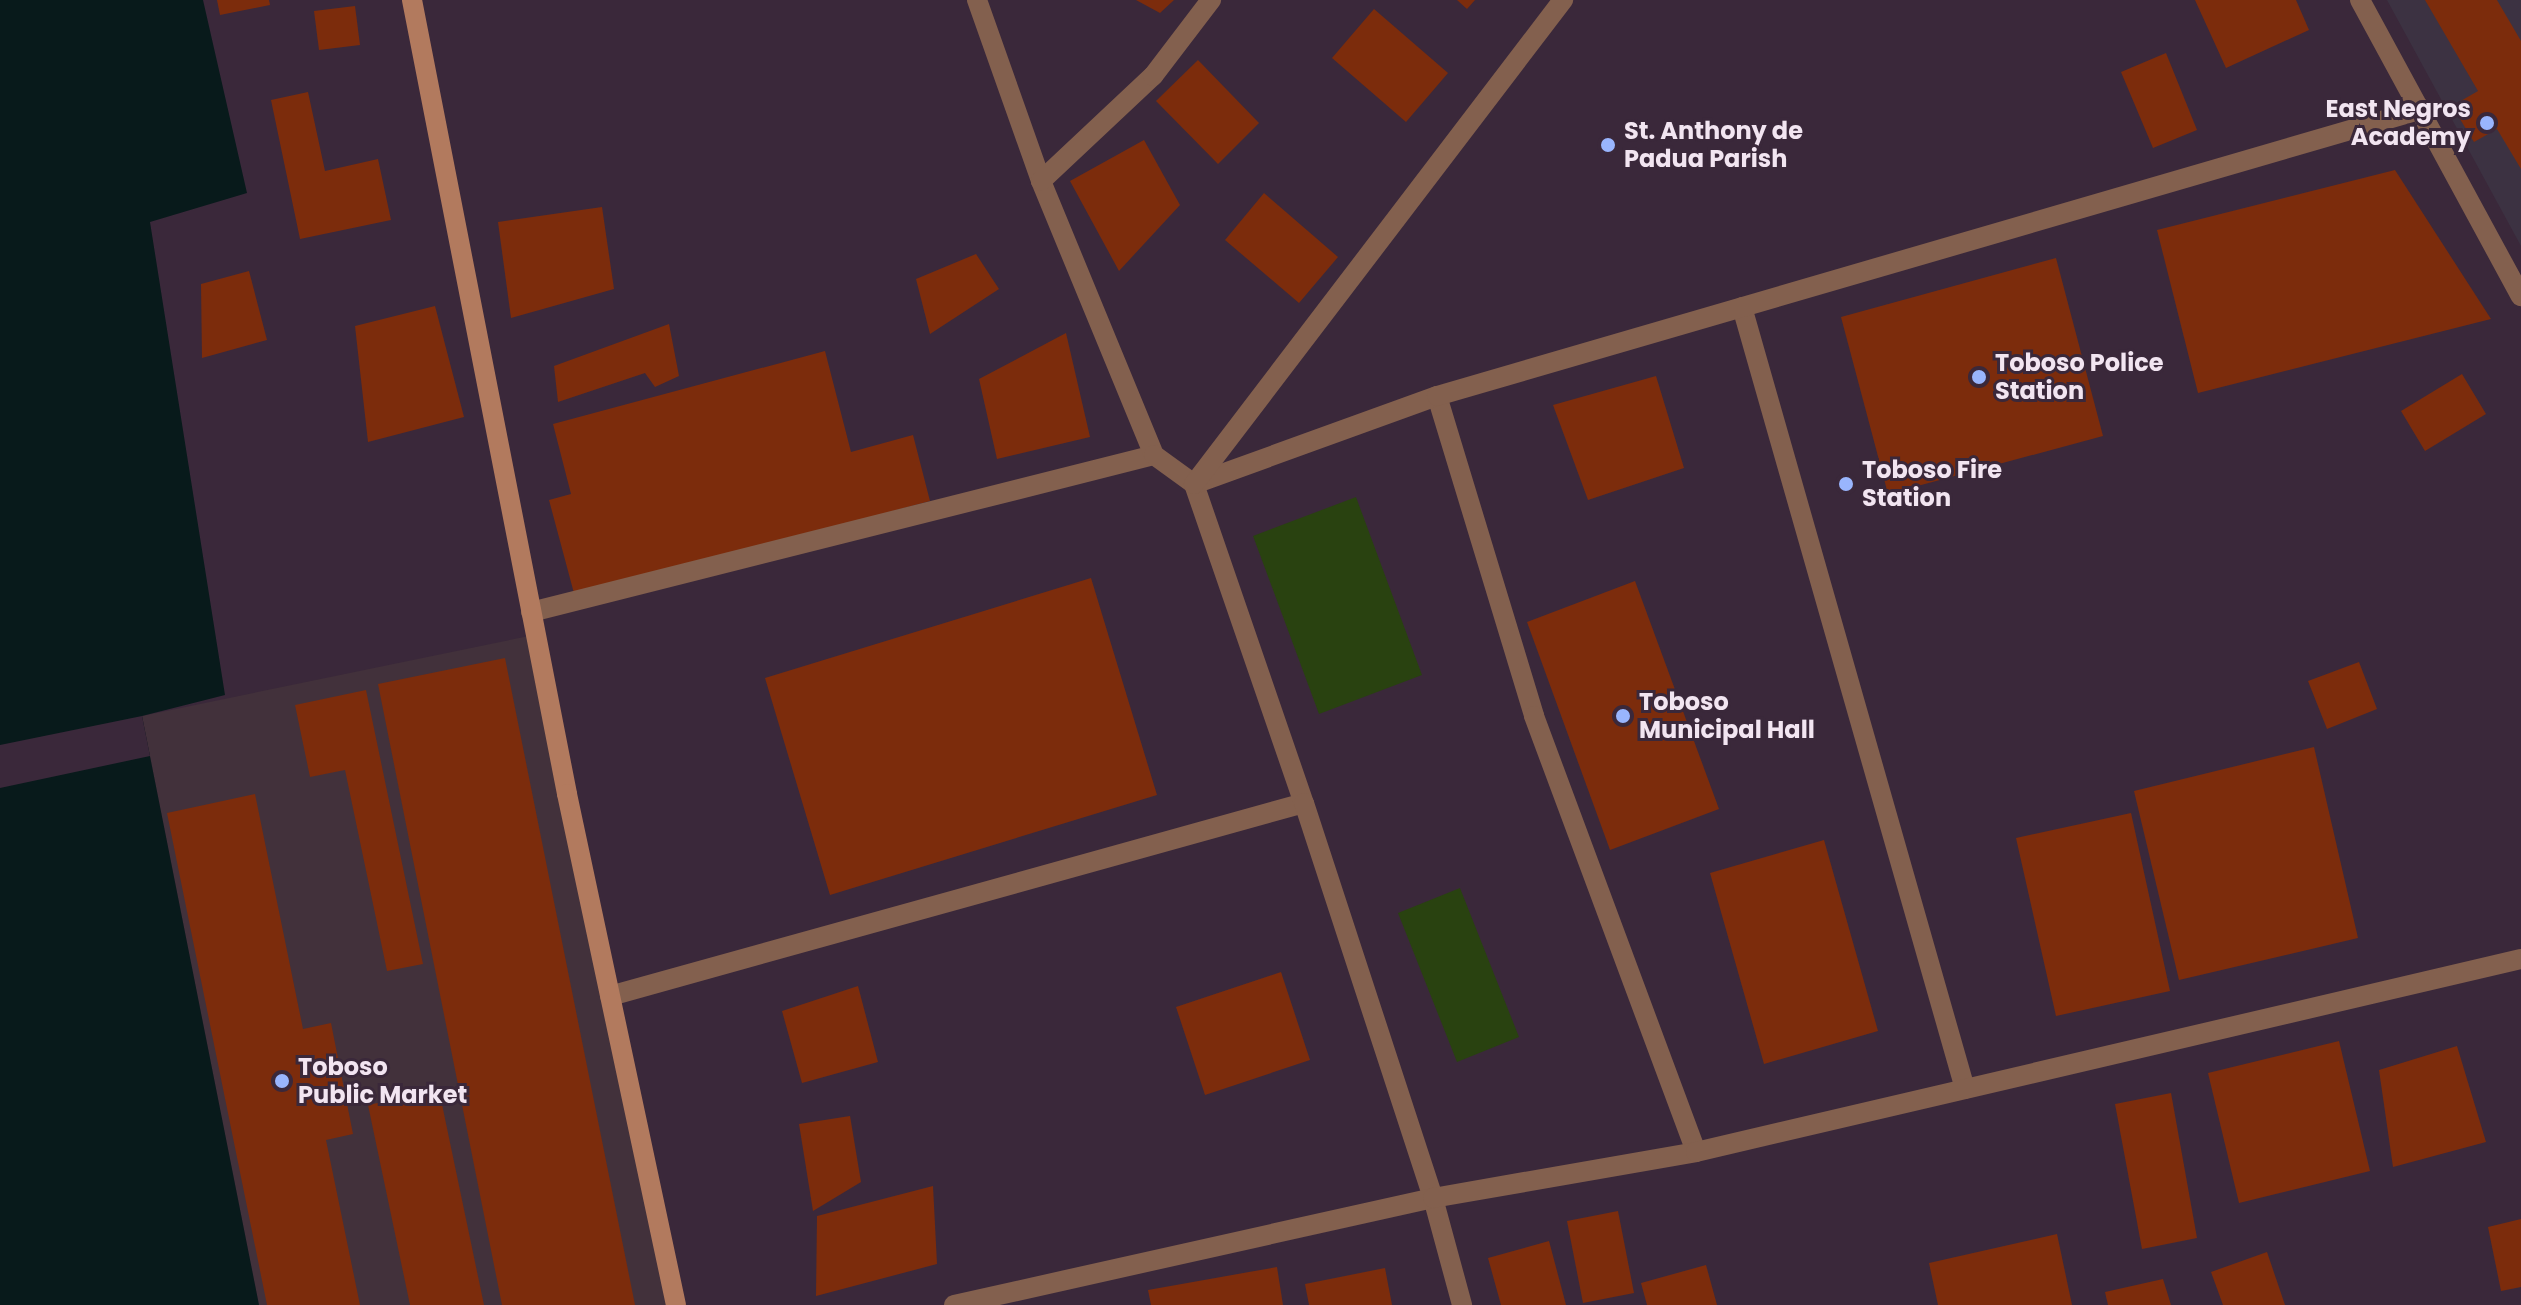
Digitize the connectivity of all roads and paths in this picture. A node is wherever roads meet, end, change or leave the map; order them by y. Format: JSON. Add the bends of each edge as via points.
{"nodes":[{"id":1,"x":412,"y":0,"type":"edge"},
{"id":2,"x":977,"y":0,"type":"edge"},
{"id":3,"x":1211,"y":0,"type":"edge"},
{"id":4,"x":1563,"y":0,"type":"edge"},
{"id":5,"x":2360,"y":0,"type":"edge"},
{"id":6,"x":2422,"y":109,"type":"junction"},
{"id":7,"x":1041,"y":181,"type":"junction"},
{"id":8,"x":2521,"y":296,"type":"edge"},
{"id":9,"x":1742,"y":307,"type":"junction"},
{"id":10,"x":1437,"y":396,"type":"junction"},
{"id":11,"x":1154,"y":455,"type":"junction"},
{"id":12,"x":1194,"y":484,"type":"junction"},
{"id":13,"x":531,"y":612,"type":"junction"},
{"id":14,"x":1304,"y":803,"type":"junction"},
{"id":15,"x":2521,"y":959,"type":"edge"},
{"id":16,"x":610,"y":996,"type":"junction"},
{"id":17,"x":1965,"y":1089,"type":"junction"},
{"id":18,"x":1696,"y":1152,"type":"junction"},
{"id":19,"x":1433,"y":1198,"type":"junction"},
{"id":20,"x":676,"y":1305,"type":"edge"},
{"id":21,"x":954,"y":1305,"type":"edge"},
{"id":22,"x":1462,"y":1305,"type":"edge"}],
"edges":[{"from":1,"to":13,"type":"main road"},
{"from":2,"to":7,"type":"street"},
{"from":3,"to":7,"type":"street","via":[[1153,76]]},
{"from":4,"to":12,"type":"street"},
{"from":5,"to":6,"type":"street"},
{"from":6,"to":8,"type":"street"},
{"from":6,"to":9,"type":"street"},
{"from":7,"to":11,"type":"street"},
{"from":9,"to":10,"type":"street"},
{"from":9,"to":17,"type":"street"},
{"from":10,"to":12,"type":"street"},
{"from":10,"to":18,"type":"street","via":[[1534,716]]},
{"from":11,"to":12,"type":"street"},
{"from":11,"to":13,"type":"street"},
{"from":12,"to":14,"type":"street"},
{"from":13,"to":16,"type":"main road"},
{"from":14,"to":16,"type":"street"},
{"from":14,"to":19,"type":"street"},
{"from":15,"to":17,"type":"street"},
{"from":16,"to":20,"type":"main road"},
{"from":17,"to":18,"type":"street"},
{"from":18,"to":19,"type":"street"},
{"from":19,"to":21,"type":"street"},
{"from":19,"to":22,"type":"street"}]}
